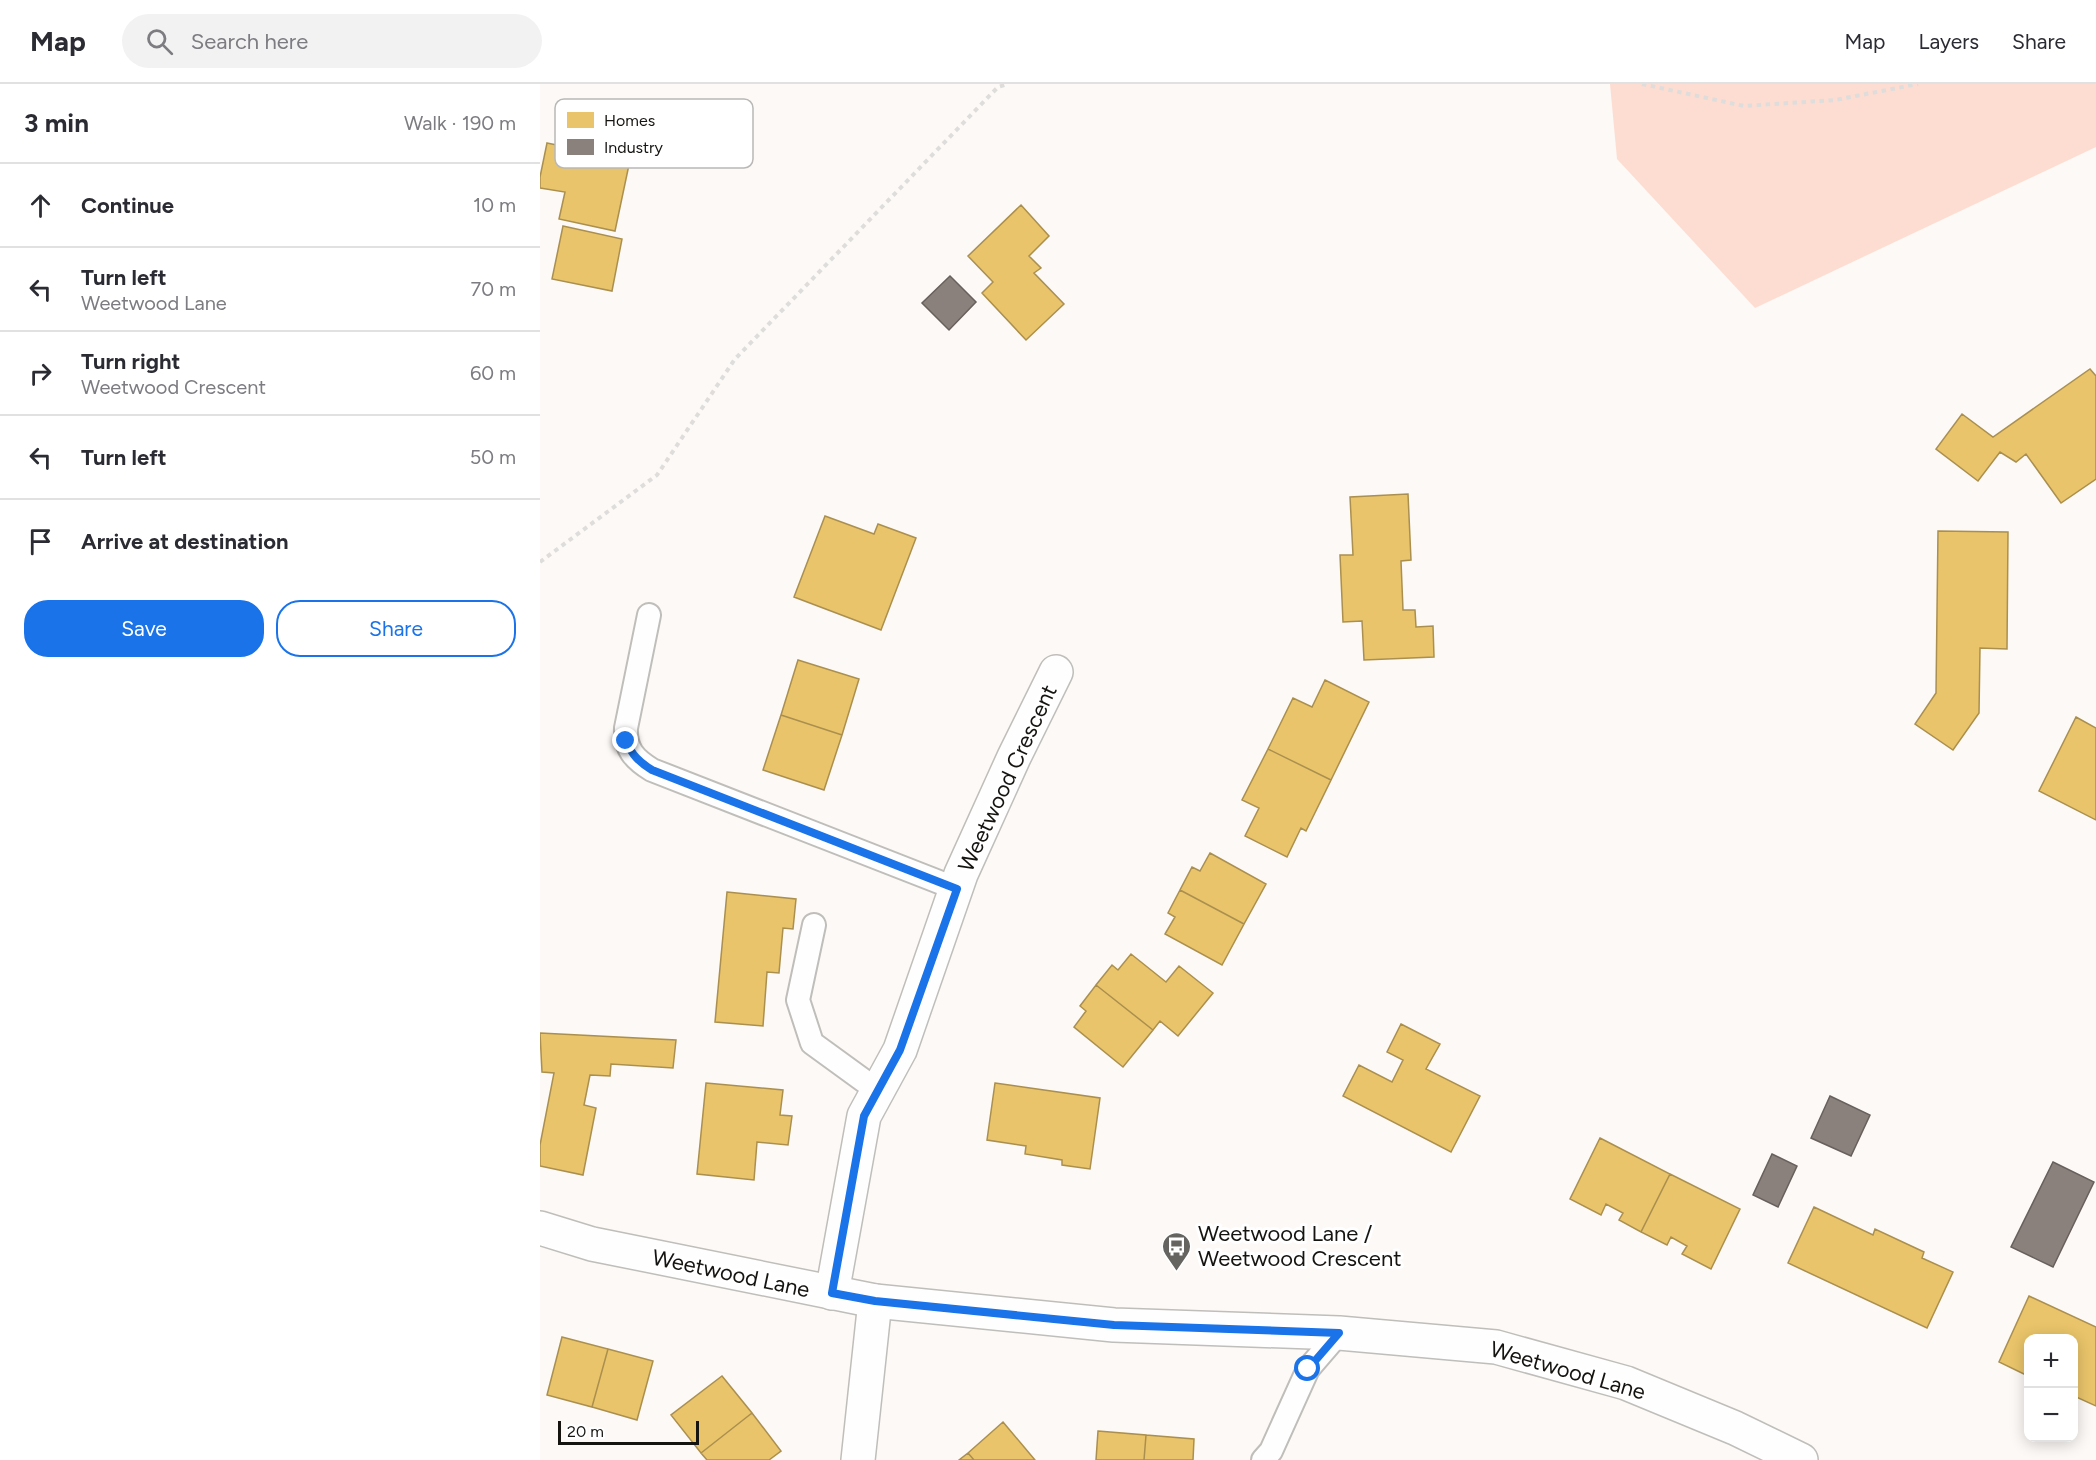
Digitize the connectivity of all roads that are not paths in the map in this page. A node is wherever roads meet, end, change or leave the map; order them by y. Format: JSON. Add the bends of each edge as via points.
{"nodes":[{"id":1,"x":649,"y":615,"type":"dead end"},
{"id":2,"x":1056,"y":672,"type":"dead end"},
{"id":3,"x":957,"y":889,"type":"junction"},
{"id":4,"x":814,"y":925,"type":"dead end"},
{"id":5,"x":878,"y":1091,"type":"junction"},
{"id":6,"x":540,"y":1228,"type":"edge"},
{"id":7,"x":832,"y":1293,"type":"junction"},
{"id":8,"x":875,"y":1301,"type":"junction"},
{"id":9,"x":1339,"y":1333,"type":"junction"},
{"id":10,"x":858,"y":1460,"type":"edge"},
{"id":11,"x":1263,"y":1460,"type":"edge"},
{"id":12,"x":1801,"y":1460,"type":"edge"}],
"edges":[{"from":1,"to":3,"type":"lane","via":[[626,728],[631,754],[640,763]]},
{"from":2,"to":3,"type":"street","name":"Weetwood Crescent"},
{"from":3,"to":5,"type":"street","name":"Weetwood Crescent","via":[[900,1050]]},
{"from":4,"to":5,"type":"lane","via":[[798,1000],[812,1043]]},
{"from":5,"to":7,"type":"street","name":"Weetwood Crescent","via":[[864,1116]]},
{"from":6,"to":7,"type":"street","name":"Weetwood Lane","via":[[592,1244]]},
{"from":7,"to":8,"type":"street","name":"Weetwood Lane"},
{"from":8,"to":9,"type":"street","name":"Weetwood Lane","via":[[1114,1325]]},
{"from":8,"to":10,"type":"street"},
{"from":9,"to":11,"type":"lane","via":[[1308,1369],[1271,1451]]},
{"from":9,"to":12,"type":"street","name":"Weetwood Lane","via":[[1496,1347],[1626,1383]]}]}
